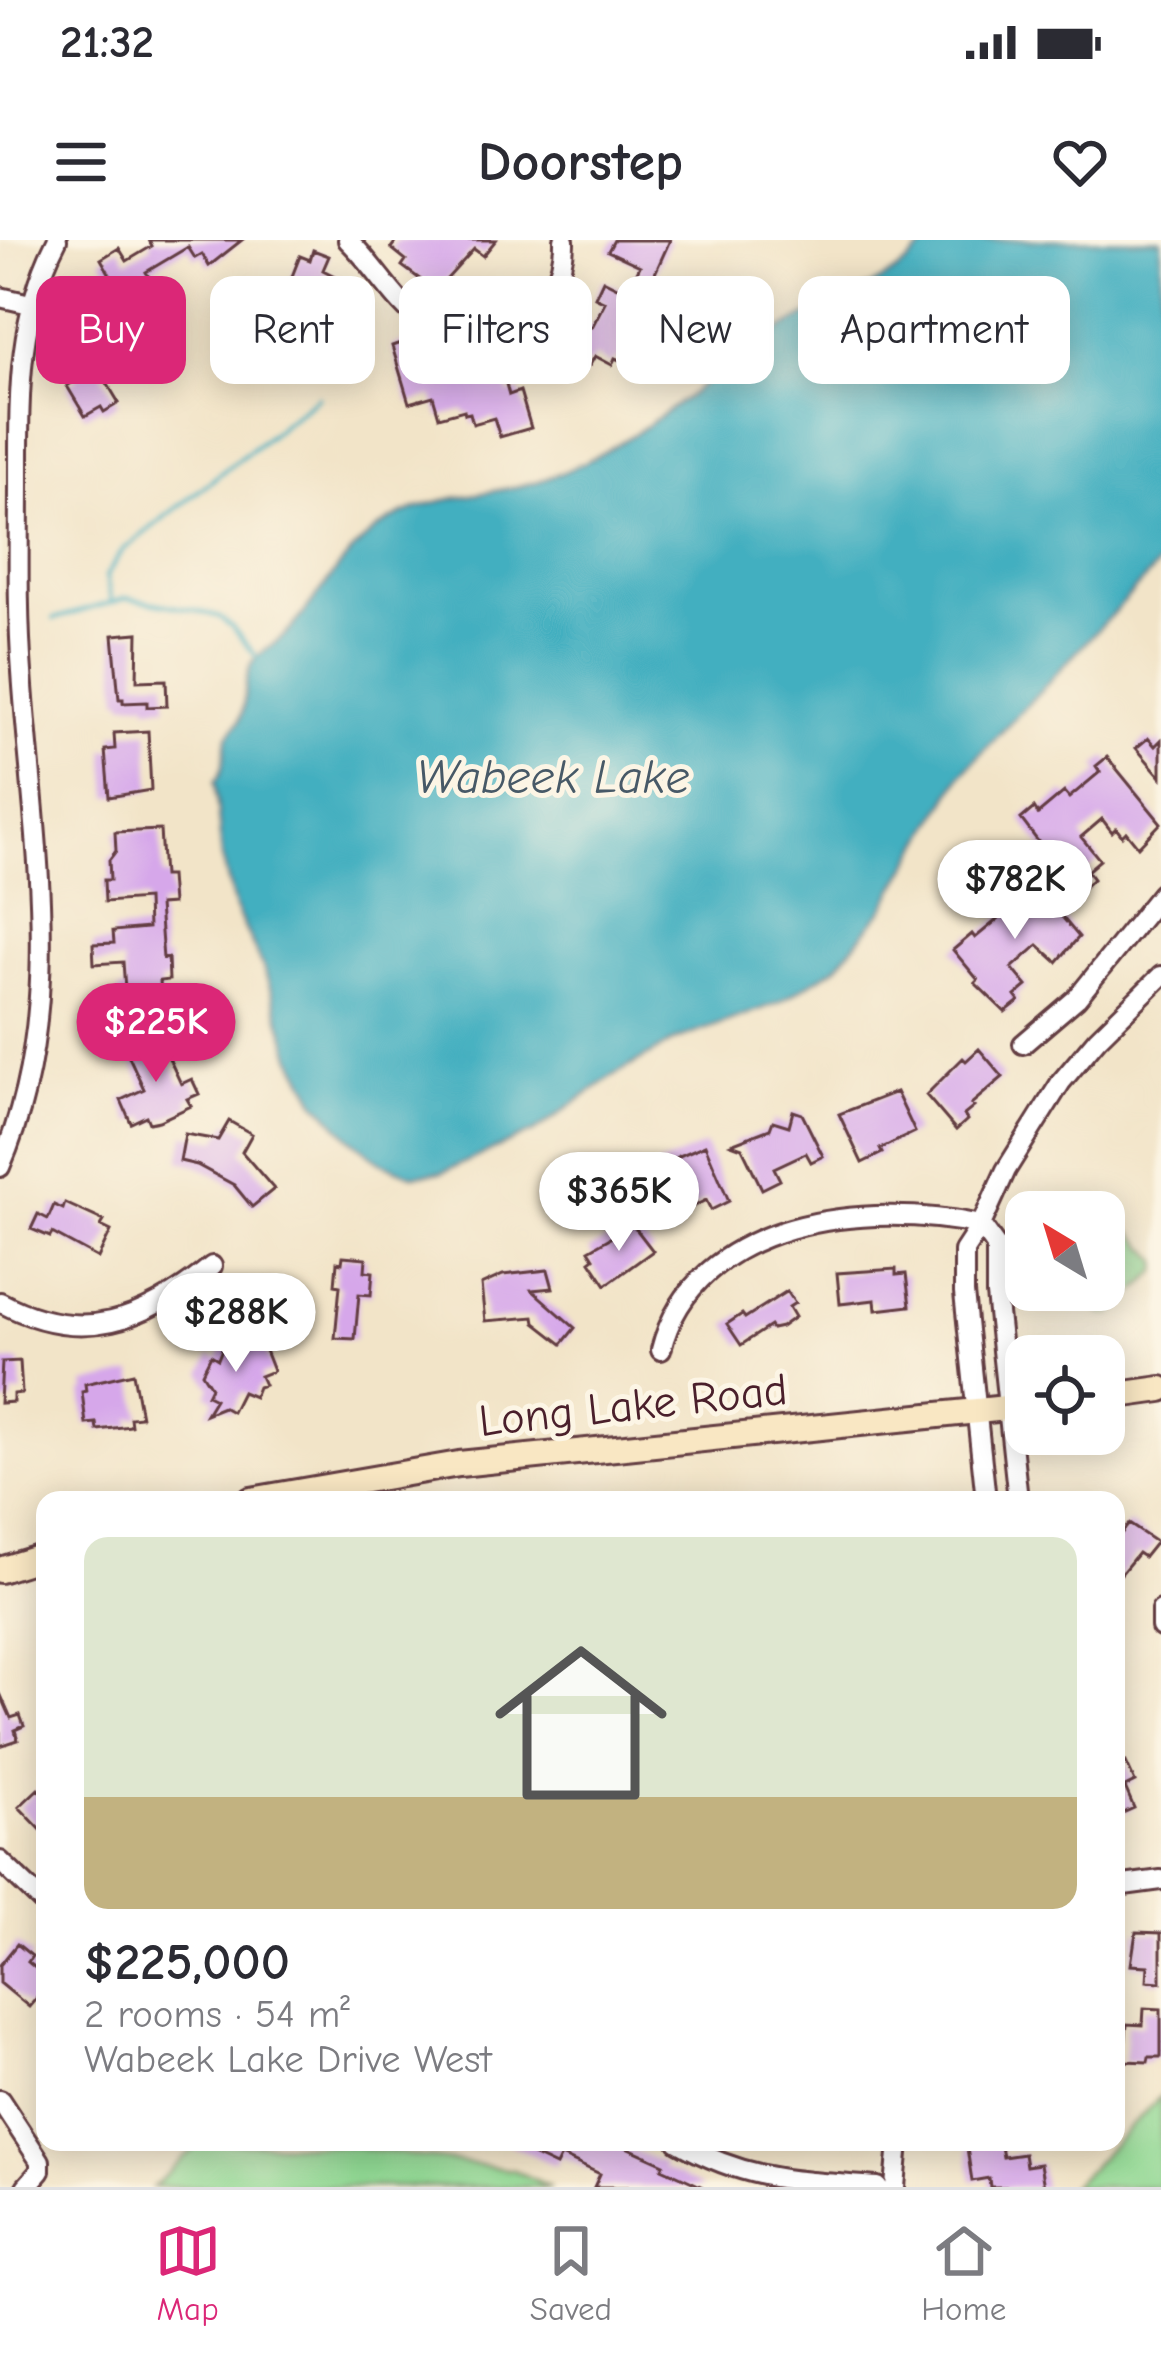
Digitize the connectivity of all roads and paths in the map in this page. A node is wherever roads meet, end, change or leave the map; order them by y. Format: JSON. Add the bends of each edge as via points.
{"nodes":[{"id":1,"x":57,"y":240,"type":"edge"},
{"id":2,"x":348,"y":240,"type":"edge"},
{"id":3,"x":564,"y":240,"type":"edge"},
{"id":4,"x":0,"y":297,"type":"edge"},
{"id":5,"x":30,"y":304,"type":"junction"},
{"id":6,"x":1161,"y":893,"type":"edge"},
{"id":7,"x":1161,"y":976,"type":"edge"},
{"id":8,"x":1023,"y":1044,"type":"dead end"},
{"id":9,"x":0,"y":1167,"type":"edge"},
{"id":10,"x":981,"y":1225,"type":"junction"},
{"id":11,"x":212,"y":1266,"type":"dead end"},
{"id":12,"x":0,"y":1302,"type":"edge"},
{"id":13,"x":1005,"y":1342,"type":"edge"},
{"id":14,"x":661,"y":1349,"type":"dead end"},
{"id":15,"x":1161,"y":1390,"type":"edge"},
{"id":16,"x":1125,"y":1394,"type":"edge"},
{"id":17,"x":1005,"y":1408,"type":"edge"},
{"id":18,"x":976,"y":1412,"type":"junction"},
{"id":19,"x":1018,"y":1455,"type":"edge"},
{"id":20,"x":303,"y":1491,"type":"edge"},
{"id":21,"x":985,"y":1491,"type":"edge"},
{"id":22,"x":1018,"y":1491,"type":"edge"},
{"id":23,"x":36,"y":1559,"type":"edge"},
{"id":24,"x":0,"y":1570,"type":"edge"},
{"id":25,"x":1161,"y":1610,"type":"edge"},
{"id":26,"x":1161,"y":1627,"type":"edge"},
{"id":27,"x":0,"y":1861,"type":"edge"},
{"id":28,"x":1161,"y":1880,"type":"edge"},
{"id":29,"x":1125,"y":1885,"type":"edge"},
{"id":30,"x":36,"y":1895,"type":"edge"},
{"id":31,"x":0,"y":2100,"type":"edge"},
{"id":32,"x":695,"y":2151,"type":"edge"},
{"id":33,"x":898,"y":2151,"type":"edge"},
{"id":34,"x":26,"y":2187,"type":"edge"},
{"id":35,"x":878,"y":2187,"type":"edge"},
{"id":36,"x":895,"y":2187,"type":"edge"}],
"edges":[{"from":1,"to":5,"type":"street"},
{"from":2,"to":3,"type":"street","via":[[427,325],[472,338],[538,311],[558,281]]},
{"from":4,"to":5,"type":"street"},
{"from":5,"to":9,"type":"street","via":[[19,388],[20,627],[43,970],[32,1076]]},
{"from":6,"to":8,"type":"street","via":[[1076,998]]},
{"from":7,"to":10,"type":"street","via":[[1061,1082]]},
{"from":10,"to":13,"type":"street","via":[[996,1246]]},
{"from":10,"to":14,"type":"street","via":[[882,1214],[772,1236],[700,1277],[673,1310]]},
{"from":10,"to":18,"type":"street","via":[[964,1251],[963,1270]]},
{"from":11,"to":12,"type":"street","via":[[155,1308],[102,1324],[47,1321]]},
{"from":15,"to":16,"type":"main road"},
{"from":17,"to":18,"type":"main road","name":"Long Lake Road"},
{"from":18,"to":20,"type":"main road","name":"Long Lake Road","via":[[459,1464]]},
{"from":18,"to":21,"type":"street"},
{"from":19,"to":22,"type":"street"},
{"from":23,"to":24,"type":"main road"},
{"from":25,"to":26,"type":"street"},
{"from":27,"to":30,"type":"street"},
{"from":28,"to":29,"type":"street"},
{"from":31,"to":34,"type":"street","via":[[40,2161]]},
{"from":32,"to":35,"type":"street","via":[[752,2175]]},
{"from":33,"to":36,"type":"street"}]}
